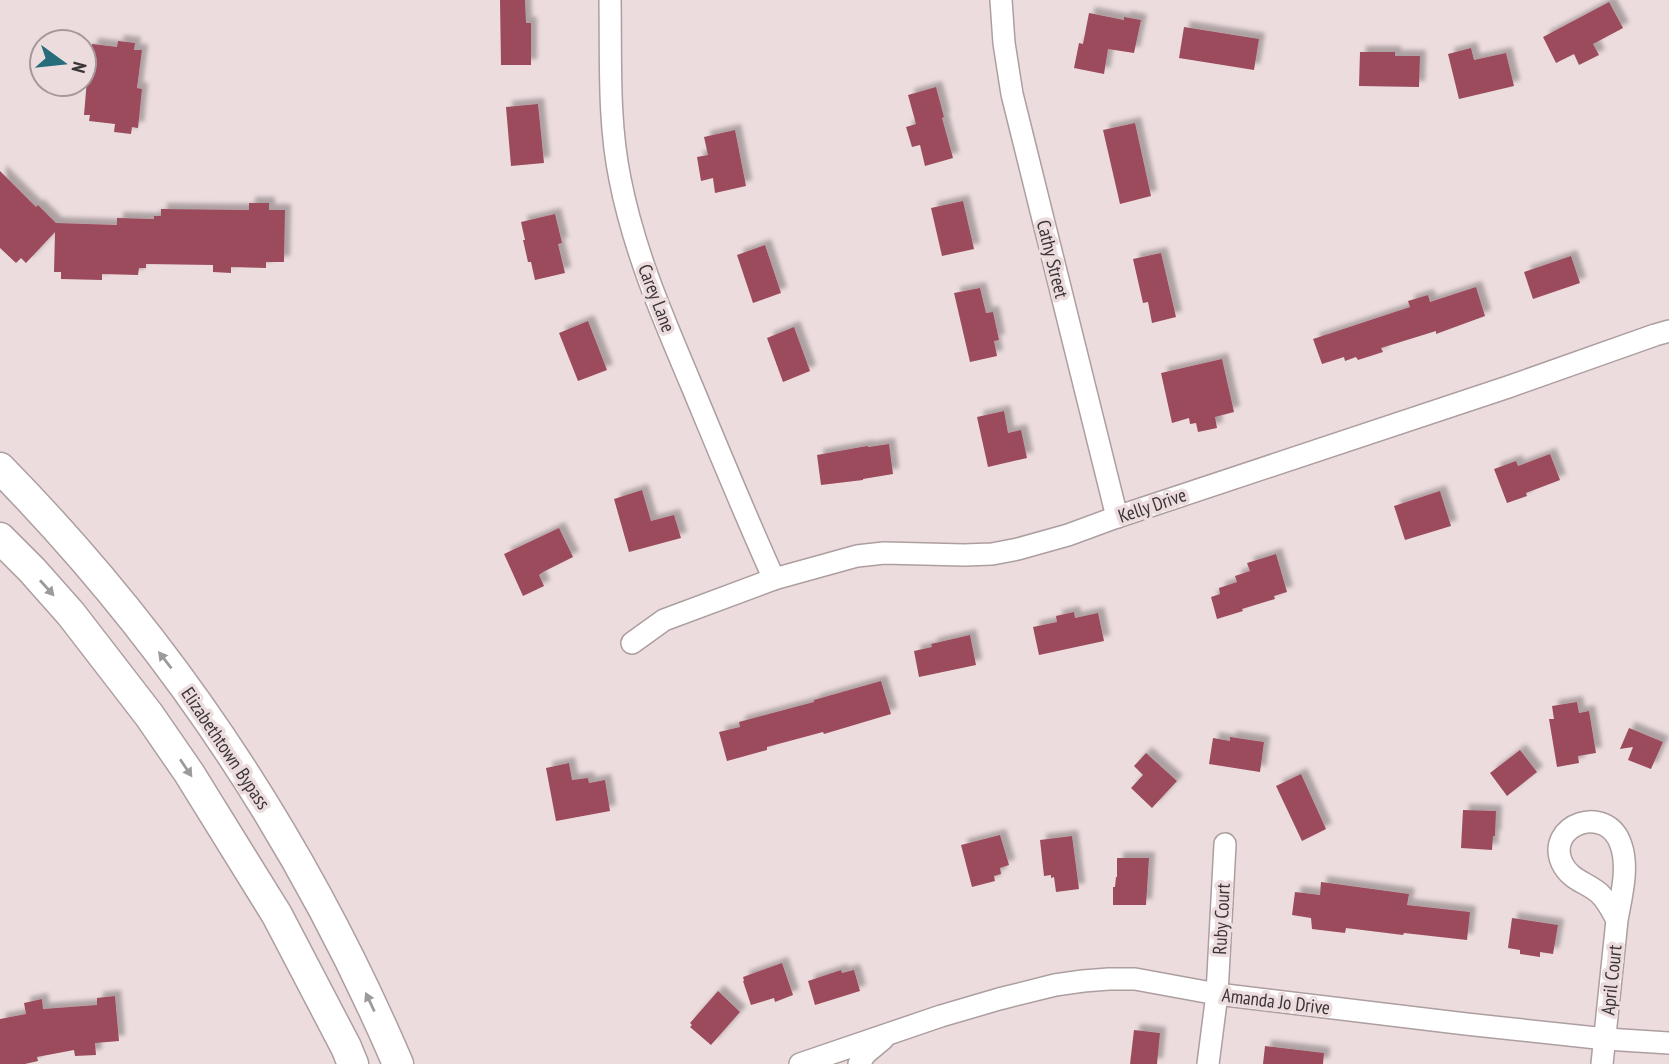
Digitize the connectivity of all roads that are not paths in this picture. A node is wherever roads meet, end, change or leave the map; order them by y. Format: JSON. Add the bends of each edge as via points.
{"nodes":[{"id":1,"x":610,"y":0,"type":"edge"},
{"id":2,"x":1001,"y":0,"type":"edge"},
{"id":3,"x":1669,"y":331,"type":"edge"},
{"id":4,"x":0,"y":460,"type":"edge"},
{"id":5,"x":0,"y":468,"type":"edge"},
{"id":6,"x":23,"y":492,"type":"junction"},
{"id":7,"x":1117,"y":517,"type":"junction"},
{"id":8,"x":0,"y":538,"type":"edge"},
{"id":9,"x":774,"y":579,"type":"junction"},
{"id":10,"x":632,"y":643,"type":"dead end"},
{"id":11,"x":1225,"y":844,"type":"dead end"},
{"id":12,"x":1617,"y":920,"type":"dead end"},
{"id":13,"x":1217,"y":994,"type":"junction"},
{"id":14,"x":890,"y":1033,"type":"junction"},
{"id":15,"x":1605,"y":1039,"type":"junction"},
{"id":16,"x":1669,"y":1043,"type":"edge"},
{"id":17,"x":353,"y":1064,"type":"edge"},
{"id":18,"x":398,"y":1064,"type":"edge"},
{"id":19,"x":800,"y":1064,"type":"edge"},
{"id":20,"x":859,"y":1064,"type":"edge"},
{"id":21,"x":1208,"y":1064,"type":"edge"},
{"id":22,"x":1602,"y":1064,"type":"edge"}],
"edges":[{"from":1,"to":9,"type":"street","name":"Carey Lane","via":[[615,149],[636,244]]},
{"from":2,"to":7,"type":"street","name":"Cathy Street","via":[[1012,94]]},
{"from":3,"to":7,"type":"street","name":"Kelly Drive"},
{"from":4,"to":6,"type":"highway"},
{"from":5,"to":6,"type":"highway","name":"Elizabethtown Bypass"},
{"from":18,"to":6,"type":"highway","name":"Elizabethtown Bypass","one_way":true,"via":[[329,918],[215,727],[124,607]]},
{"from":7,"to":9,"type":"street","name":"Kelly Drive","via":[[992,554],[884,553]]},
{"from":8,"to":17,"type":"highway","one_way":true,"via":[[71,614],[189,773],[277,915]]},
{"from":9,"to":10,"type":"street","name":"Kelly Drive","via":[[664,620]]},
{"from":11,"to":13,"type":"street","name":"Ruby Court"},
{"from":12,"to":15,"type":"street","name":"April Court"},
{"from":13,"to":14,"type":"street","name":"Amanda Jo Drive","via":[[1135,979],[1083,981],[999,999]]},
{"from":13,"to":15,"type":"street","name":"Amanda Jo Drive"},
{"from":13,"to":21,"type":"street","name":"Ruby Court"},
{"from":14,"to":19,"type":"street","name":"Amanda Jo Drive"},
{"from":14,"to":20,"type":"street","name":"Amanda Jo Drive"},
{"from":15,"to":16,"type":"street","name":"Amanda Jo Drive"},
{"from":15,"to":22,"type":"street","name":"April Court"}]}
